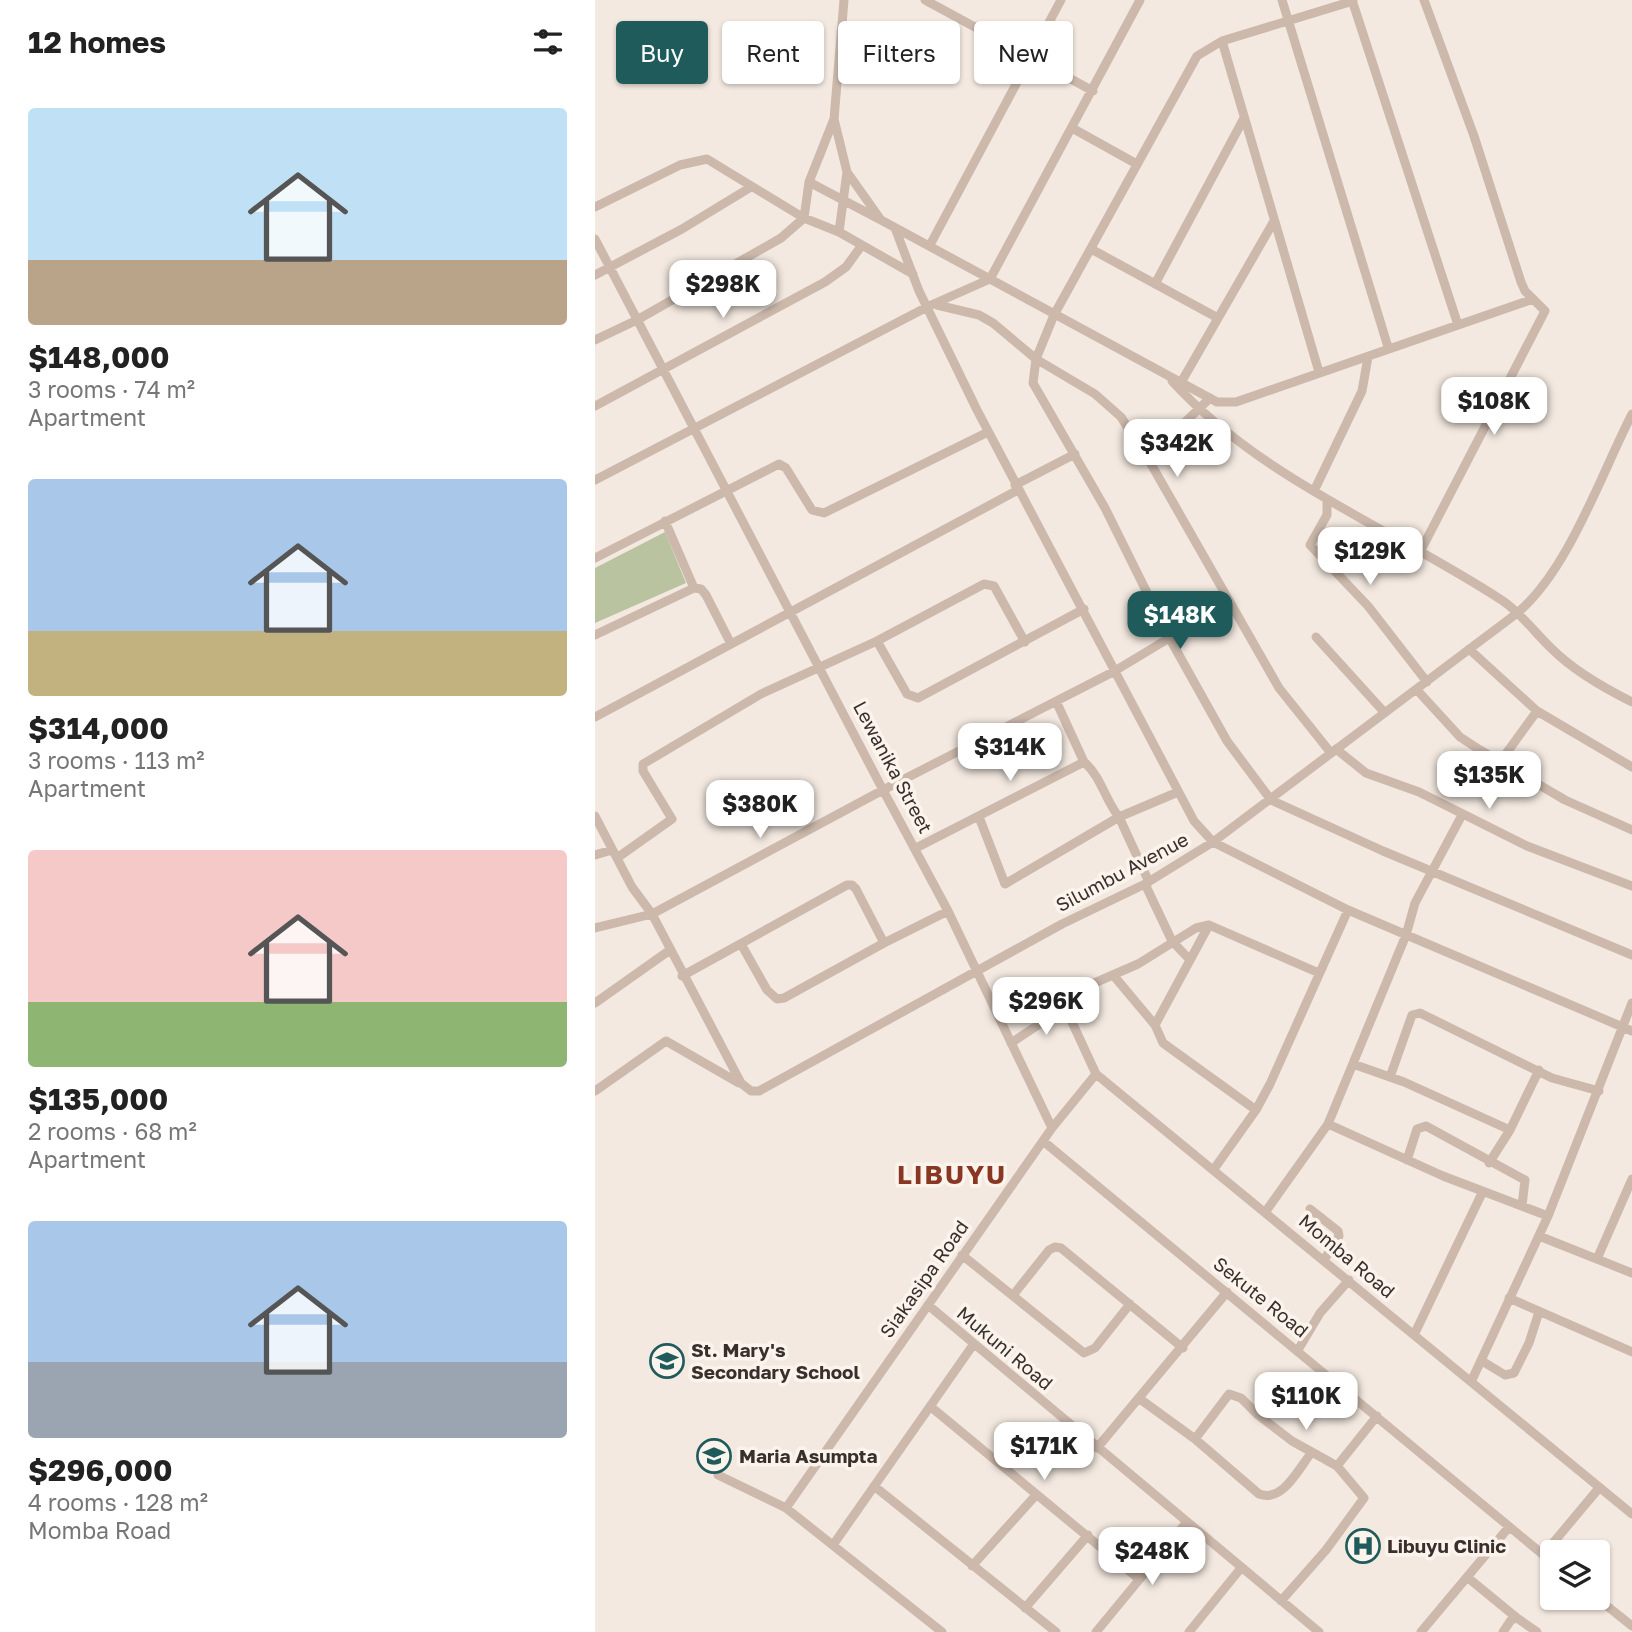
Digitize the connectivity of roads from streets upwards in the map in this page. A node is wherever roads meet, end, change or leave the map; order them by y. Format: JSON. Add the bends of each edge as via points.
{"nodes":[{"id":1,"x":844,"y":0,"type":"edge"},
{"id":2,"x":925,"y":0,"type":"edge"},
{"id":3,"x":1061,"y":0,"type":"edge"},
{"id":4,"x":1140,"y":0,"type":"edge"},
{"id":5,"x":1282,"y":0,"type":"edge"},
{"id":6,"x":1424,"y":0,"type":"edge"},
{"id":7,"x":1352,"y":1,"type":"edge"},
{"id":8,"x":1288,"y":20,"type":"junction"},
{"id":9,"x":1050,"y":21,"type":"edge"},
{"id":10,"x":974,"y":28,"type":"edge"},
{"id":11,"x":1222,"y":41,"type":"junction"},
{"id":12,"x":1073,"y":81,"type":"edge"},
{"id":13,"x":1017,"y":84,"type":"edge"},
{"id":14,"x":1093,"y":91,"type":"junction"},
{"id":15,"x":834,"y":119,"type":"junction"},
{"id":16,"x":1243,"y":120,"type":"junction"},
{"id":17,"x":1072,"y":128,"type":"junction"},
{"id":18,"x":1135,"y":163,"type":"junction"},
{"id":19,"x":848,"y":172,"type":"junction"},
{"id":20,"x":809,"y":182,"type":"junction"},
{"id":21,"x":751,"y":187,"type":"junction"},
{"id":22,"x":843,"y":198,"type":"junction"},
{"id":23,"x":595,"y":207,"type":"edge"},
{"id":24,"x":804,"y":218,"type":"junction"},
{"id":25,"x":881,"y":220,"type":"junction"},
{"id":26,"x":1274,"y":221,"type":"junction"},
{"id":27,"x":895,"y":228,"type":"junction"},
{"id":28,"x":839,"y":232,"type":"junction"},
{"id":29,"x":595,"y":239,"type":"edge"},
{"id":30,"x":862,"y":245,"type":"junction"},
{"id":31,"x":930,"y":245,"type":"junction"},
{"id":32,"x":1091,"y":249,"type":"junction"},
{"id":33,"x":611,"y":267,"type":"junction"},
{"id":34,"x":913,"y":274,"type":"junction"},
{"id":35,"x":595,"y":275,"type":"edge"},
{"id":36,"x":990,"y":279,"type":"junction"},
{"id":37,"x":1155,"y":284,"type":"junction"},
{"id":38,"x":1532,"y":299,"type":"junction"},
{"id":39,"x":933,"y":306,"type":"junction"},
{"id":40,"x":1054,"y":314,"type":"junction"},
{"id":41,"x":1218,"y":318,"type":"junction"},
{"id":42,"x":637,"y":320,"type":"junction"},
{"id":43,"x":1458,"y":325,"type":"junction"},
{"id":44,"x":595,"y":340,"type":"edge"},
{"id":45,"x":1388,"y":347,"type":"junction"},
{"id":46,"x":1368,"y":357,"type":"junction"},
{"id":47,"x":1036,"y":359,"type":"junction"},
{"id":48,"x":664,"y":369,"type":"junction"},
{"id":49,"x":1319,"y":372,"type":"junction"},
{"id":50,"x":1180,"y":385,"type":"junction"},
{"id":51,"x":1210,"y":398,"type":"junction"},
{"id":52,"x":595,"y":406,"type":"edge"},
{"id":53,"x":1198,"y":410,"type":"junction"},
{"id":54,"x":1632,"y":414,"type":"edge"},
{"id":55,"x":695,"y":427,"type":"junction"},
{"id":56,"x":988,"y":432,"type":"junction"},
{"id":57,"x":1075,"y":454,"type":"junction"},
{"id":58,"x":1151,"y":464,"type":"junction"},
{"id":59,"x":595,"y":480,"type":"edge"},
{"id":60,"x":1016,"y":488,"type":"junction"},
{"id":61,"x":726,"y":490,"type":"junction"},
{"id":62,"x":1314,"y":491,"type":"junction"},
{"id":63,"x":1327,"y":499,"type":"junction"},
{"id":64,"x":666,"y":520,"type":"junction"},
{"id":65,"x":1420,"y":552,"type":"junction"},
{"id":66,"x":595,"y":558,"type":"edge"},
{"id":67,"x":694,"y":588,"type":"junction"},
{"id":68,"x":1230,"y":602,"type":"junction"},
{"id":69,"x":1084,"y":609,"type":"junction"},
{"id":70,"x":792,"y":611,"type":"junction"},
{"id":71,"x":1516,"y":614,"type":"junction"},
{"id":72,"x":595,"y":635,"type":"edge"},
{"id":73,"x":1316,"y":637,"type":"dead end"},
{"id":74,"x":1170,"y":639,"type":"junction"},
{"id":75,"x":877,"y":641,"type":"junction"},
{"id":76,"x":1025,"y":642,"type":"junction"},
{"id":77,"x":731,"y":644,"type":"junction"},
{"id":78,"x":1469,"y":649,"type":"junction"},
{"id":79,"x":821,"y":667,"type":"junction"},
{"id":80,"x":1113,"y":672,"type":"junction"},
{"id":81,"x":1427,"y":682,"type":"junction"},
{"id":82,"x":1417,"y":690,"type":"junction"},
{"id":83,"x":1056,"y":701,"type":"junction"},
{"id":84,"x":1632,"y":702,"type":"edge"},
{"id":85,"x":1537,"y":711,"type":"junction"},
{"id":86,"x":1384,"y":712,"type":"junction"},
{"id":87,"x":595,"y":716,"type":"edge"},
{"id":88,"x":1333,"y":751,"type":"junction"},
{"id":89,"x":1084,"y":762,"type":"junction"},
{"id":90,"x":1500,"y":762,"type":"junction"},
{"id":91,"x":1632,"y":767,"type":"edge"},
{"id":92,"x":883,"y":790,"type":"junction"},
{"id":93,"x":1178,"y":792,"type":"junction"},
{"id":94,"x":1271,"y":800,"type":"junction"},
{"id":95,"x":1462,"y":815,"type":"junction"},
{"id":96,"x":595,"y":816,"type":"edge"},
{"id":97,"x":979,"y":817,"type":"junction"},
{"id":98,"x":1119,"y":817,"type":"junction"},
{"id":99,"x":1632,"y":830,"type":"edge"},
{"id":100,"x":1213,"y":842,"type":"junction"},
{"id":101,"x":916,"y":848,"type":"junction"},
{"id":102,"x":614,"y":854,"type":"junction"},
{"id":103,"x":595,"y":855,"type":"edge"},
{"id":104,"x":1432,"y":870,"type":"junction"},
{"id":105,"x":1147,"y":883,"type":"junction"},
{"id":106,"x":1632,"y":887,"type":"edge"},
{"id":107,"x":1348,"y":910,"type":"junction"},
{"id":108,"x":948,"y":911,"type":"junction"},
{"id":109,"x":652,"y":914,"type":"junction"},
{"id":110,"x":1209,"y":925,"type":"junction"},
{"id":111,"x":595,"y":928,"type":"edge"},
{"id":112,"x":1406,"y":935,"type":"junction"},
{"id":113,"x":1172,"y":941,"type":"junction"},
{"id":114,"x":884,"y":943,"type":"junction"},
{"id":115,"x":741,"y":944,"type":"junction"},
{"id":116,"x":670,"y":950,"type":"junction"},
{"id":117,"x":1632,"y":955,"type":"edge"},
{"id":118,"x":1190,"y":960,"type":"junction"},
{"id":119,"x":976,"y":971,"type":"junction"},
{"id":120,"x":1319,"y":974,"type":"junction"},
{"id":121,"x":682,"y":976,"type":"junction"},
{"id":122,"x":1114,"y":976,"type":"junction"},
{"id":123,"x":595,"y":1003,"type":"edge"},
{"id":124,"x":1632,"y":1003,"type":"edge"},
{"id":125,"x":1065,"y":1007,"type":"junction"},
{"id":126,"x":1155,"y":1025,"type":"junction"},
{"id":127,"x":1622,"y":1026,"type":"junction"},
{"id":128,"x":1632,"y":1031,"type":"edge"},
{"id":129,"x":1011,"y":1042,"type":"junction"},
{"id":130,"x":1353,"y":1063,"type":"junction"},
{"id":131,"x":1539,"y":1070,"type":"junction"},
{"id":132,"x":1096,"y":1074,"type":"junction"},
{"id":133,"x":1389,"y":1077,"type":"junction"},
{"id":134,"x":741,"y":1083,"type":"junction"},
{"id":135,"x":595,"y":1091,"type":"edge"},
{"id":136,"x":1599,"y":1091,"type":"junction"},
{"id":137,"x":1256,"y":1110,"type":"junction"},
{"id":138,"x":1328,"y":1124,"type":"junction"},
{"id":139,"x":1052,"y":1128,"type":"junction"},
{"id":140,"x":1510,"y":1130,"type":"junction"},
{"id":141,"x":1043,"y":1141,"type":"junction"},
{"id":142,"x":1406,"y":1160,"type":"junction"},
{"id":143,"x":1489,"y":1163,"type":"junction"},
{"id":144,"x":1214,"y":1169,"type":"junction"},
{"id":145,"x":1632,"y":1179,"type":"edge"},
{"id":146,"x":1483,"y":1191,"type":"junction"},
{"id":147,"x":1522,"y":1206,"type":"junction"},
{"id":148,"x":1310,"y":1209,"type":"dead end"},
{"id":149,"x":1266,"y":1211,"type":"junction"},
{"id":150,"x":1548,"y":1216,"type":"junction"},
{"id":151,"x":1539,"y":1236,"type":"junction"},
{"id":152,"x":962,"y":1255,"type":"junction"},
{"id":153,"x":1597,"y":1259,"type":"junction"},
{"id":154,"x":1324,"y":1260,"type":"junction"},
{"id":155,"x":1632,"y":1273,"type":"edge"},
{"id":156,"x":1349,"y":1280,"type":"junction"},
{"id":157,"x":1227,"y":1292,"type":"junction"},
{"id":158,"x":1014,"y":1294,"type":"junction"},
{"id":159,"x":1509,"y":1298,"type":"junction"},
{"id":160,"x":1130,"y":1304,"type":"junction"},
{"id":161,"x":928,"y":1305,"type":"junction"},
{"id":162,"x":1539,"y":1312,"type":"junction"},
{"id":163,"x":1414,"y":1335,"type":"junction"},
{"id":164,"x":973,"y":1345,"type":"junction"},
{"id":165,"x":1183,"y":1348,"type":"junction"},
{"id":166,"x":1298,"y":1350,"type":"junction"},
{"id":167,"x":1632,"y":1352,"type":"edge"},
{"id":168,"x":1482,"y":1361,"type":"junction"},
{"id":169,"x":1472,"y":1382,"type":"junction"},
{"id":170,"x":1140,"y":1399,"type":"junction"},
{"id":171,"x":931,"y":1406,"type":"junction"},
{"id":172,"x":1377,"y":1416,"type":"junction"},
{"id":173,"x":1195,"y":1439,"type":"junction"},
{"id":174,"x":1097,"y":1448,"type":"junction"},
{"id":175,"x":1312,"y":1452,"type":"junction"},
{"id":176,"x":1337,"y":1466,"type":"junction"},
{"id":177,"x":718,"y":1475,"type":"dead end"},
{"id":178,"x":874,"y":1486,"type":"junction"},
{"id":179,"x":1599,"y":1488,"type":"junction"},
{"id":180,"x":1036,"y":1495,"type":"junction"},
{"id":181,"x":786,"y":1508,"type":"junction"},
{"id":182,"x":1632,"y":1514,"type":"edge"},
{"id":183,"x":1186,"y":1523,"type":"junction"},
{"id":184,"x":1509,"y":1527,"type":"junction"},
{"id":185,"x":1088,"y":1535,"type":"junction"},
{"id":186,"x":1556,"y":1540,"type":"edge"},
{"id":187,"x":833,"y":1545,"type":"junction"},
{"id":188,"x":1540,"y":1553,"type":"edge"},
{"id":189,"x":972,"y":1566,"type":"junction"},
{"id":190,"x":1241,"y":1568,"type":"junction"},
{"id":191,"x":1467,"y":1577,"type":"junction"},
{"id":192,"x":1139,"y":1579,"type":"junction"},
{"id":193,"x":1281,"y":1601,"type":"junction"},
{"id":194,"x":1025,"y":1608,"type":"junction"},
{"id":195,"x":1610,"y":1608,"type":"edge"},
{"id":196,"x":1517,"y":1618,"type":"junction"},
{"id":197,"x":1632,"y":1626,"type":"edge"},
{"id":198,"x":942,"y":1632,"type":"edge"},
{"id":199,"x":1056,"y":1632,"type":"edge"},
{"id":200,"x":1096,"y":1632,"type":"edge"},
{"id":201,"x":1189,"y":1632,"type":"edge"},
{"id":202,"x":1319,"y":1632,"type":"edge"},
{"id":203,"x":1421,"y":1632,"type":"edge"},
{"id":204,"x":1503,"y":1632,"type":"edge"},
{"id":205,"x":1537,"y":1632,"type":"edge"}],
"edges":[{"from":1,"to":15,"type":"street"},
{"from":2,"to":10,"type":"street"},
{"from":3,"to":9,"type":"street"},
{"from":4,"to":14,"type":"street"},
{"from":5,"to":8,"type":"street"},
{"from":6,"to":38,"type":"street","via":[[1521,282]]},
{"from":7,"to":8,"type":"street"},
{"from":7,"to":43,"type":"street"},
{"from":8,"to":11,"type":"street"},
{"from":8,"to":45,"type":"street"},
{"from":11,"to":16,"type":"street"},
{"from":11,"to":18,"type":"street","via":[[1197,56]]},
{"from":12,"to":14,"type":"street"},
{"from":13,"to":31,"type":"street"},
{"from":14,"to":17,"type":"street"},
{"from":15,"to":19,"type":"street"},
{"from":15,"to":20,"type":"street"},
{"from":16,"to":26,"type":"street"},
{"from":16,"to":37,"type":"street"},
{"from":17,"to":18,"type":"street"},
{"from":17,"to":36,"type":"street"},
{"from":18,"to":32,"type":"street"},
{"from":19,"to":22,"type":"street"},
{"from":19,"to":25,"type":"street"},
{"from":20,"to":22,"type":"street"},
{"from":20,"to":24,"type":"street"},
{"from":21,"to":23,"type":"street","via":[[707,159],[680,165]]},
{"from":21,"to":24,"type":"street"},
{"from":21,"to":33,"type":"street"},
{"from":22,"to":25,"type":"street"},
{"from":22,"to":28,"type":"street"},
{"from":24,"to":28,"type":"street"},
{"from":24,"to":42,"type":"street","via":[[781,237]]},
{"from":25,"to":27,"type":"street"},
{"from":26,"to":41,"type":"street"},
{"from":26,"to":49,"type":"street"},
{"from":27,"to":31,"type":"street"},
{"from":27,"to":34,"type":"street"},
{"from":28,"to":30,"type":"street"},
{"from":29,"to":33,"type":"street","name":"Lewanika Street"},
{"from":30,"to":34,"type":"street"},
{"from":30,"to":48,"type":"street","via":[[837,274]]},
{"from":31,"to":36,"type":"street"},
{"from":32,"to":37,"type":"street"},
{"from":32,"to":40,"type":"street"},
{"from":33,"to":35,"type":"street"},
{"from":33,"to":42,"type":"street","name":"Lewanika Street"},
{"from":34,"to":39,"type":"street"},
{"from":36,"to":39,"type":"street"},
{"from":36,"to":40,"type":"street"},
{"from":37,"to":41,"type":"street"},
{"from":38,"to":43,"type":"street"},
{"from":38,"to":65,"type":"street","via":[[1545,311]]},
{"from":39,"to":47,"type":"street","via":[[986,319]]},
{"from":39,"to":55,"type":"street"},
{"from":39,"to":56,"type":"street"},
{"from":40,"to":47,"type":"street"},
{"from":40,"to":50,"type":"street"},
{"from":41,"to":50,"type":"street"},
{"from":42,"to":44,"type":"street"},
{"from":42,"to":48,"type":"street","name":"Lewanika Street"},
{"from":43,"to":45,"type":"street"},
{"from":45,"to":46,"type":"street"},
{"from":46,"to":49,"type":"street"},
{"from":46,"to":62,"type":"street","via":[[1362,391]]},
{"from":47,"to":57,"type":"street","via":[[1033,383]]},
{"from":47,"to":58,"type":"street","via":[[1108,404]]},
{"from":48,"to":52,"type":"street"},
{"from":48,"to":55,"type":"street","name":"Lewanika Street"},
{"from":49,"to":51,"type":"street","via":[[1236,402]]},
{"from":50,"to":51,"type":"street"},
{"from":50,"to":53,"type":"street"},
{"from":51,"to":53,"type":"street"},
{"from":53,"to":58,"type":"street"},
{"from":53,"to":62,"type":"street","via":[[1226,434]]},
{"from":54,"to":71,"type":"street","name":"Silumbu Avenue","via":[[1558,563],[1533,601]]},
{"from":55,"to":59,"type":"street"},
{"from":55,"to":61,"type":"street","name":"Lewanika Street"},
{"from":56,"to":60,"type":"street"},
{"from":56,"to":61,"type":"street","via":[[824,513],[812,510],[783,465]]},
{"from":57,"to":60,"type":"street"},
{"from":57,"to":74,"type":"street"},
{"from":58,"to":68,"type":"street"},
{"from":60,"to":69,"type":"street"},
{"from":60,"to":70,"type":"street"},
{"from":61,"to":64,"type":"street"},
{"from":61,"to":70,"type":"street","name":"Lewanika Street"},
{"from":62,"to":63,"type":"street"},
{"from":63,"to":65,"type":"street"},
{"from":63,"to":81,"type":"street","via":[[1327,515],[1310,545],[1368,606]]},
{"from":64,"to":66,"type":"street"},
{"from":64,"to":67,"type":"street"},
{"from":65,"to":71,"type":"street","via":[[1505,602]]},
{"from":67,"to":72,"type":"street"},
{"from":67,"to":77,"type":"street","via":[[706,595]]},
{"from":68,"to":74,"type":"street"},
{"from":68,"to":88,"type":"street","via":[[1279,688]]},
{"from":69,"to":76,"type":"street"},
{"from":69,"to":80,"type":"street"},
{"from":70,"to":77,"type":"street"},
{"from":70,"to":79,"type":"street","name":"Lewanika Street"},
{"from":71,"to":78,"type":"street","name":"Silumbu Avenue"},
{"from":71,"to":84,"type":"street","via":[[1555,652]]},
{"from":73,"to":86,"type":"street"},
{"from":74,"to":80,"type":"street"},
{"from":74,"to":94,"type":"street","via":[[1227,741]]},
{"from":75,"to":76,"type":"street","via":[[912,698]]},
{"from":75,"to":76,"type":"street","via":[[989,584],[997,590]]},
{"from":75,"to":79,"type":"street"},
{"from":77,"to":87,"type":"street"},
{"from":78,"to":81,"type":"street","name":"Silumbu Avenue"},
{"from":78,"to":85,"type":"street"},
{"from":79,"to":92,"type":"street","name":"Lewanika Street"},
{"from":79,"to":102,"type":"street","via":[[761,694],[643,764],[672,819]]},
{"from":80,"to":83,"type":"street"},
{"from":80,"to":93,"type":"street"},
{"from":81,"to":82,"type":"street","name":"Silumbu Avenue"},
{"from":82,"to":86,"type":"street","name":"Silumbu Avenue"},
{"from":82,"to":90,"type":"street","via":[[1461,737]]},
{"from":83,"to":89,"type":"street"},
{"from":83,"to":92,"type":"street"},
{"from":85,"to":90,"type":"street"},
{"from":85,"to":91,"type":"street"},
{"from":86,"to":88,"type":"street","name":"Silumbu Avenue"},
{"from":88,"to":94,"type":"street","name":"Silumbu Avenue"},
{"from":88,"to":95,"type":"street","via":[[1366,773],[1419,792]]},
{"from":89,"to":97,"type":"street"},
{"from":89,"to":98,"type":"street"},
{"from":90,"to":99,"type":"street","via":[[1565,800]]},
{"from":92,"to":101,"type":"street","name":"Lewanika Street"},
{"from":92,"to":109,"type":"street"},
{"from":93,"to":98,"type":"street"},
{"from":93,"to":100,"type":"street","via":[[1193,821]]},
{"from":94,"to":100,"type":"street","name":"Silumbu Avenue"},
{"from":94,"to":104,"type":"street"},
{"from":95,"to":104,"type":"street"},
{"from":95,"to":106,"type":"street"},
{"from":96,"to":102,"type":"street"},
{"from":97,"to":98,"type":"street","via":[[1005,884]]},
{"from":97,"to":101,"type":"street"},
{"from":98,"to":105,"type":"street"},
{"from":100,"to":105,"type":"street","name":"Silumbu Avenue"},
{"from":100,"to":107,"type":"street"},
{"from":101,"to":108,"type":"street","name":"Lewanika Street"},
{"from":102,"to":103,"type":"street"},
{"from":102,"to":109,"type":"street"},
{"from":104,"to":112,"type":"street","via":[[1415,903]]},
{"from":104,"to":117,"type":"street"},
{"from":105,"to":113,"type":"street"},
{"from":105,"to":119,"type":"street","name":"Silumbu Avenue"},
{"from":107,"to":112,"type":"street"},
{"from":107,"to":120,"type":"street"},
{"from":108,"to":114,"type":"street"},
{"from":108,"to":119,"type":"street","name":"Lewanika Street"},
{"from":109,"to":111,"type":"street"},
{"from":109,"to":116,"type":"street"},
{"from":110,"to":113,"type":"street"},
{"from":110,"to":118,"type":"street"},
{"from":110,"to":120,"type":"street"},
{"from":112,"to":127,"type":"street"},
{"from":112,"to":130,"type":"street"},
{"from":113,"to":118,"type":"street"},
{"from":113,"to":122,"type":"street"},
{"from":114,"to":115,"type":"street","via":[[777,999]]},
{"from":114,"to":115,"type":"street","via":[[852,885]]},
{"from":115,"to":121,"type":"street"},
{"from":116,"to":121,"type":"street"},
{"from":116,"to":123,"type":"street"},
{"from":118,"to":126,"type":"street"},
{"from":119,"to":129,"type":"street","name":"Lewanika Street"},
{"from":119,"to":134,"type":"street","name":"Silumbu Avenue","via":[[759,1091]]},
{"from":120,"to":137,"type":"street"},
{"from":121,"to":134,"type":"street"},
{"from":122,"to":125,"type":"street","via":[[1092,985]]},
{"from":122,"to":126,"type":"street"},
{"from":124,"to":127,"type":"street"},
{"from":125,"to":129,"type":"street"},
{"from":125,"to":132,"type":"street","name":"Momba Road"},
{"from":126,"to":137,"type":"street","via":[[1163,1043]]},
{"from":127,"to":128,"type":"street"},
{"from":127,"to":136,"type":"street"},
{"from":129,"to":139,"type":"street","name":"Lewanika Street"},
{"from":130,"to":133,"type":"street"},
{"from":130,"to":138,"type":"street"},
{"from":131,"to":133,"type":"street","via":[[1415,1012]]},
{"from":131,"to":136,"type":"street","via":[[1566,1084]]},
{"from":131,"to":140,"type":"street"},
{"from":132,"to":139,"type":"street","name":"Siakasipa Road"},
{"from":132,"to":144,"type":"street","name":"Momba Road"},
{"from":133,"to":140,"type":"street"},
{"from":134,"to":135,"type":"street","via":[[666,1041]]},
{"from":136,"to":150,"type":"street"},
{"from":137,"to":144,"type":"street"},
{"from":138,"to":142,"type":"street"},
{"from":138,"to":149,"type":"street"},
{"from":139,"to":141,"type":"street","name":"Siakasipa Road"},
{"from":140,"to":143,"type":"street"},
{"from":141,"to":152,"type":"street","name":"Siakasipa Road"},
{"from":141,"to":157,"type":"street","name":"Sekute Road"},
{"from":142,"to":143,"type":"street","via":[[1417,1129],[1426,1126]]},
{"from":142,"to":146,"type":"street"},
{"from":143,"to":147,"type":"street","via":[[1525,1180]]},
{"from":144,"to":149,"type":"street","name":"Momba Road"},
{"from":145,"to":153,"type":"street"},
{"from":146,"to":147,"type":"street"},
{"from":146,"to":163,"type":"street"},
{"from":147,"to":150,"type":"street"},
{"from":148,"to":154,"type":"street","via":[[1338,1231]]},
{"from":149,"to":154,"type":"street","name":"Momba Road"},
{"from":150,"to":151,"type":"street"},
{"from":151,"to":153,"type":"street"},
{"from":151,"to":159,"type":"street"},
{"from":152,"to":158,"type":"street"},
{"from":152,"to":161,"type":"street","name":"Siakasipa Road"},
{"from":153,"to":155,"type":"street"},
{"from":154,"to":156,"type":"street","name":"Momba Road"},
{"from":156,"to":163,"type":"street","name":"Momba Road"},
{"from":156,"to":166,"type":"street","via":[[1320,1313]]},
{"from":157,"to":165,"type":"street"},
{"from":157,"to":166,"type":"street","name":"Sekute Road"},
{"from":158,"to":160,"type":"street","via":[[1055,1247]]},
{"from":158,"to":160,"type":"street","via":[[1084,1353],[1095,1348]]},
{"from":159,"to":162,"type":"street"},
{"from":159,"to":168,"type":"street"},
{"from":160,"to":165,"type":"street"},
{"from":161,"to":164,"type":"street","name":"Mukuni Road"},
{"from":161,"to":181,"type":"street","name":"Siakasipa Road"},
{"from":162,"to":167,"type":"street"},
{"from":162,"to":168,"type":"street","via":[[1514,1373],[1504,1375]]},
{"from":163,"to":169,"type":"street","name":"Momba Road"},
{"from":164,"to":171,"type":"street"},
{"from":164,"to":174,"type":"street","name":"Mukuni Road"},
{"from":165,"to":170,"type":"street"},
{"from":166,"to":172,"type":"street","name":"Sekute Road"},
{"from":168,"to":169,"type":"street"},
{"from":169,"to":179,"type":"street","name":"Momba Road"},
{"from":170,"to":173,"type":"street"},
{"from":170,"to":174,"type":"street"},
{"from":171,"to":178,"type":"street"},
{"from":171,"to":180,"type":"street"},
{"from":172,"to":176,"type":"street"},
{"from":172,"to":184,"type":"street","name":"Sekute Road"},
{"from":173,"to":175,"type":"street","via":[[1229,1394],[1241,1398],[1272,1427]]},
{"from":173,"to":175,"type":"street","via":[[1259,1494],[1271,1498]]},
{"from":174,"to":183,"type":"street","name":"Mukuni Road"},
{"from":175,"to":176,"type":"street"},
{"from":176,"to":193,"type":"street","via":[[1364,1498]]},
{"from":177,"to":181,"type":"street"},
{"from":178,"to":187,"type":"street"},
{"from":178,"to":189,"type":"street"},
{"from":179,"to":182,"type":"street","name":"Momba Road"},
{"from":179,"to":186,"type":"street"},
{"from":180,"to":185,"type":"street"},
{"from":180,"to":189,"type":"street"},
{"from":181,"to":187,"type":"street"},
{"from":183,"to":190,"type":"street","name":"Mukuni Road"},
{"from":183,"to":192,"type":"street"},
{"from":184,"to":188,"type":"street","name":"Sekute Road"},
{"from":184,"to":191,"type":"street"},
{"from":185,"to":192,"type":"street"},
{"from":185,"to":194,"type":"street"},
{"from":187,"to":198,"type":"street"},
{"from":189,"to":194,"type":"street"},
{"from":190,"to":193,"type":"street","name":"Mukuni Road"},
{"from":190,"to":201,"type":"street"},
{"from":191,"to":196,"type":"street"},
{"from":191,"to":203,"type":"street"},
{"from":192,"to":200,"type":"street"},
{"from":193,"to":202,"type":"street","name":"Mukuni Road"},
{"from":194,"to":199,"type":"street"},
{"from":195,"to":197,"type":"street"},
{"from":196,"to":204,"type":"street"},
{"from":196,"to":205,"type":"street"}]}
